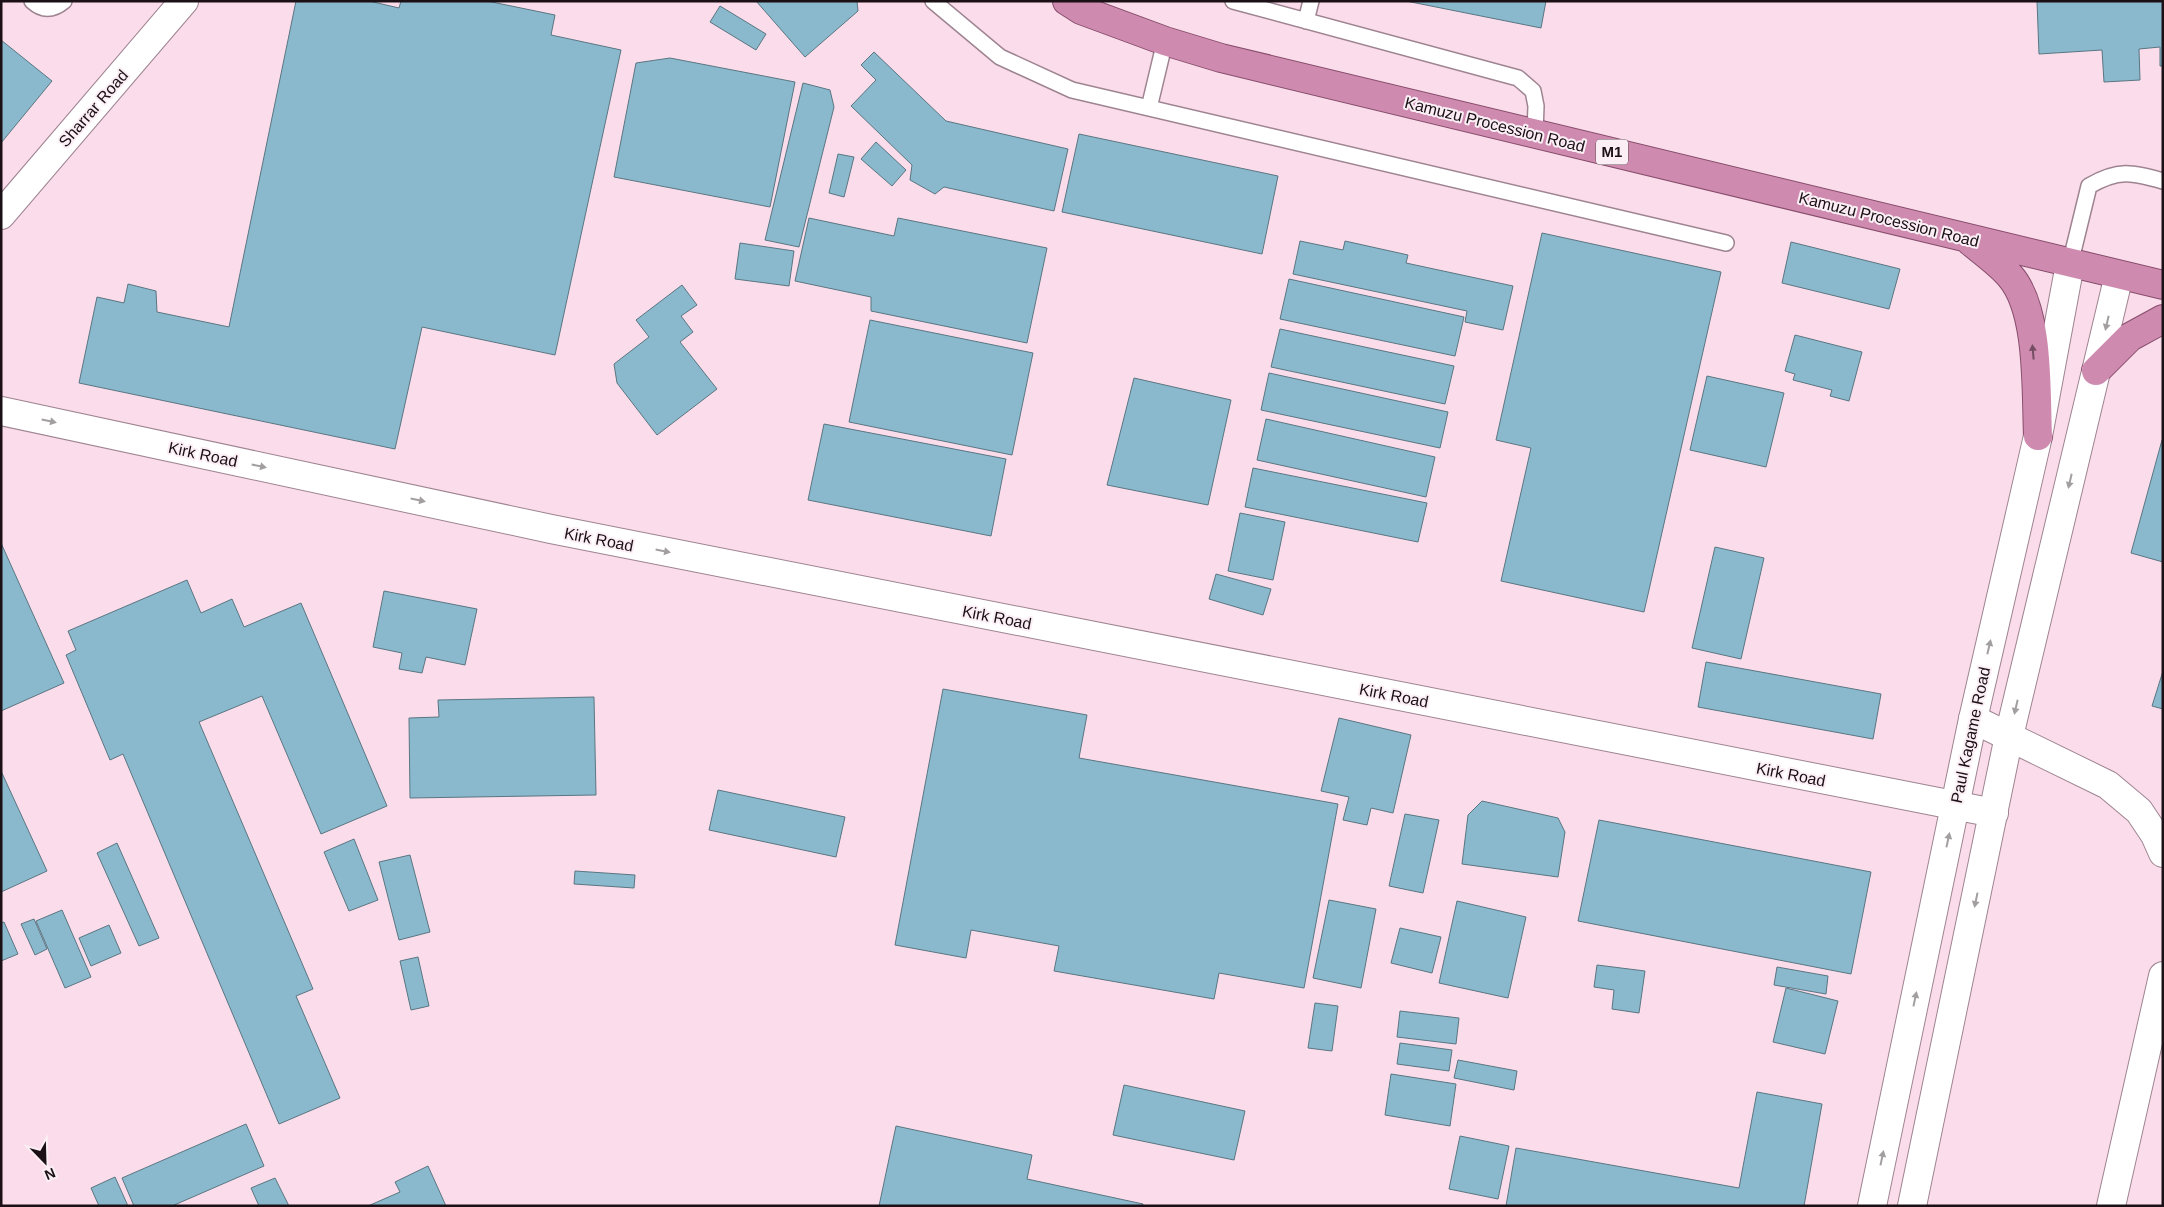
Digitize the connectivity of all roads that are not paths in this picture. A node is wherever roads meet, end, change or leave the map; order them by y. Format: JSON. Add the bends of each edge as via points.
{"nodes":[{"id":1,"x":32,"y":1,"type":"edge"},
{"id":2,"x":64,"y":1,"type":"edge"},
{"id":3,"x":184,"y":1,"type":"edge"},
{"id":4,"x":934,"y":1,"type":"edge"},
{"id":5,"x":1067,"y":1,"type":"edge"},
{"id":6,"x":1233,"y":1,"type":"edge"},
{"id":7,"x":1311,"y":1,"type":"edge"},
{"id":8,"x":1306,"y":21,"type":"junction"},
{"id":9,"x":1165,"y":42,"type":"junction"},
{"id":10,"x":1149,"y":108,"type":"junction"},
{"id":11,"x":1535,"y":133,"type":"junction"},
{"id":12,"x":2163,"y":181,"type":"edge"},
{"id":13,"x":1,"y":215,"type":"edge"},
{"id":14,"x":1965,"y":237,"type":"junction"},
{"id":15,"x":1726,"y":243,"type":"dead end"},
{"id":16,"x":2070,"y":264,"type":"junction"},
{"id":17,"x":2119,"y":275,"type":"junction"},
{"id":18,"x":2163,"y":286,"type":"edge"},
{"id":19,"x":2163,"y":319,"type":"edge"},
{"id":20,"x":2096,"y":371,"type":"junction"},
{"id":21,"x":1,"y":410,"type":"edge"},
{"id":22,"x":2038,"y":436,"type":"junction"},
{"id":23,"x":1973,"y":719,"type":"junction"},
{"id":24,"x":2009,"y":736,"type":"junction"},
{"id":25,"x":1956,"y":806,"type":"junction"},
{"id":26,"x":1994,"y":813,"type":"junction"},
{"id":27,"x":2163,"y":853,"type":"edge"},
{"id":28,"x":2163,"y":976,"type":"edge"},
{"id":29,"x":1872,"y":1206,"type":"edge"},
{"id":30,"x":1912,"y":1206,"type":"edge"},
{"id":31,"x":2112,"y":1206,"type":"edge"}],
"edges":[{"from":1,"to":2,"type":"lane","via":[[40,8],[52,9]]},
{"from":3,"to":13,"type":"street","name":"Sharrar Road"},
{"from":4,"to":10,"type":"lane","via":[[1000,57],[1072,90]]},
{"from":5,"to":9,"type":"highway","name":"Kamuzu Procession Road","number":"M1","via":[[1081,10]]},
{"from":6,"to":8,"type":"lane"},
{"from":7,"to":8,"type":"lane"},
{"from":8,"to":11,"type":"lane","via":[[1518,78],[1534,91]]},
{"from":9,"to":10,"type":"lane"},
{"from":9,"to":11,"type":"highway","name":"Kamuzu Procession Road","number":"M1"},
{"from":10,"to":15,"type":"lane"},
{"from":11,"to":14,"type":"highway","name":"Kamuzu Procession Road","number":"M1"},
{"from":12,"to":16,"type":"lane","via":[[2133,172],[2103,178],[2089,186]]},
{"from":14,"to":16,"type":"highway","name":"Kamuzu Procession Road","number":"M1"},
{"from":22,"to":14,"type":"highway","one_way":true,"via":[[2031,324],[2024,297],[2010,276]]},
{"from":16,"to":17,"type":"highway","name":"Kamuzu Procession Road","number":"M1"},
{"from":16,"to":22,"type":"street","name":"Paul Kagame Road"},
{"from":17,"to":18,"type":"highway","name":"Kamuzu Procession Road","number":"M1"},
{"from":17,"to":20,"type":"street","one_way":true},
{"from":19,"to":20,"type":"highway","via":[[2130,337]]},
{"from":20,"to":24,"type":"street","one_way":true},
{"from":21,"to":25,"type":"street","name":"Kirk Road","one_way":true,"via":[[561,531]]},
{"from":23,"to":22,"type":"street","name":"Paul Kagame Road","one_way":true},
{"from":23,"to":24,"type":"street"},
{"from":23,"to":25,"type":"street","name":"Paul Kagame Road"},
{"from":24,"to":26,"type":"street"},
{"from":24,"to":27,"type":"street","via":[[2108,786],[2139,811],[2156,835]]},
{"from":25,"to":26,"type":"street","name":"Kirk Road"},
{"from":29,"to":25,"type":"street","name":"Paul Kagame Road","one_way":true},
{"from":26,"to":30,"type":"street","one_way":true},
{"from":28,"to":31,"type":"street"}]}
